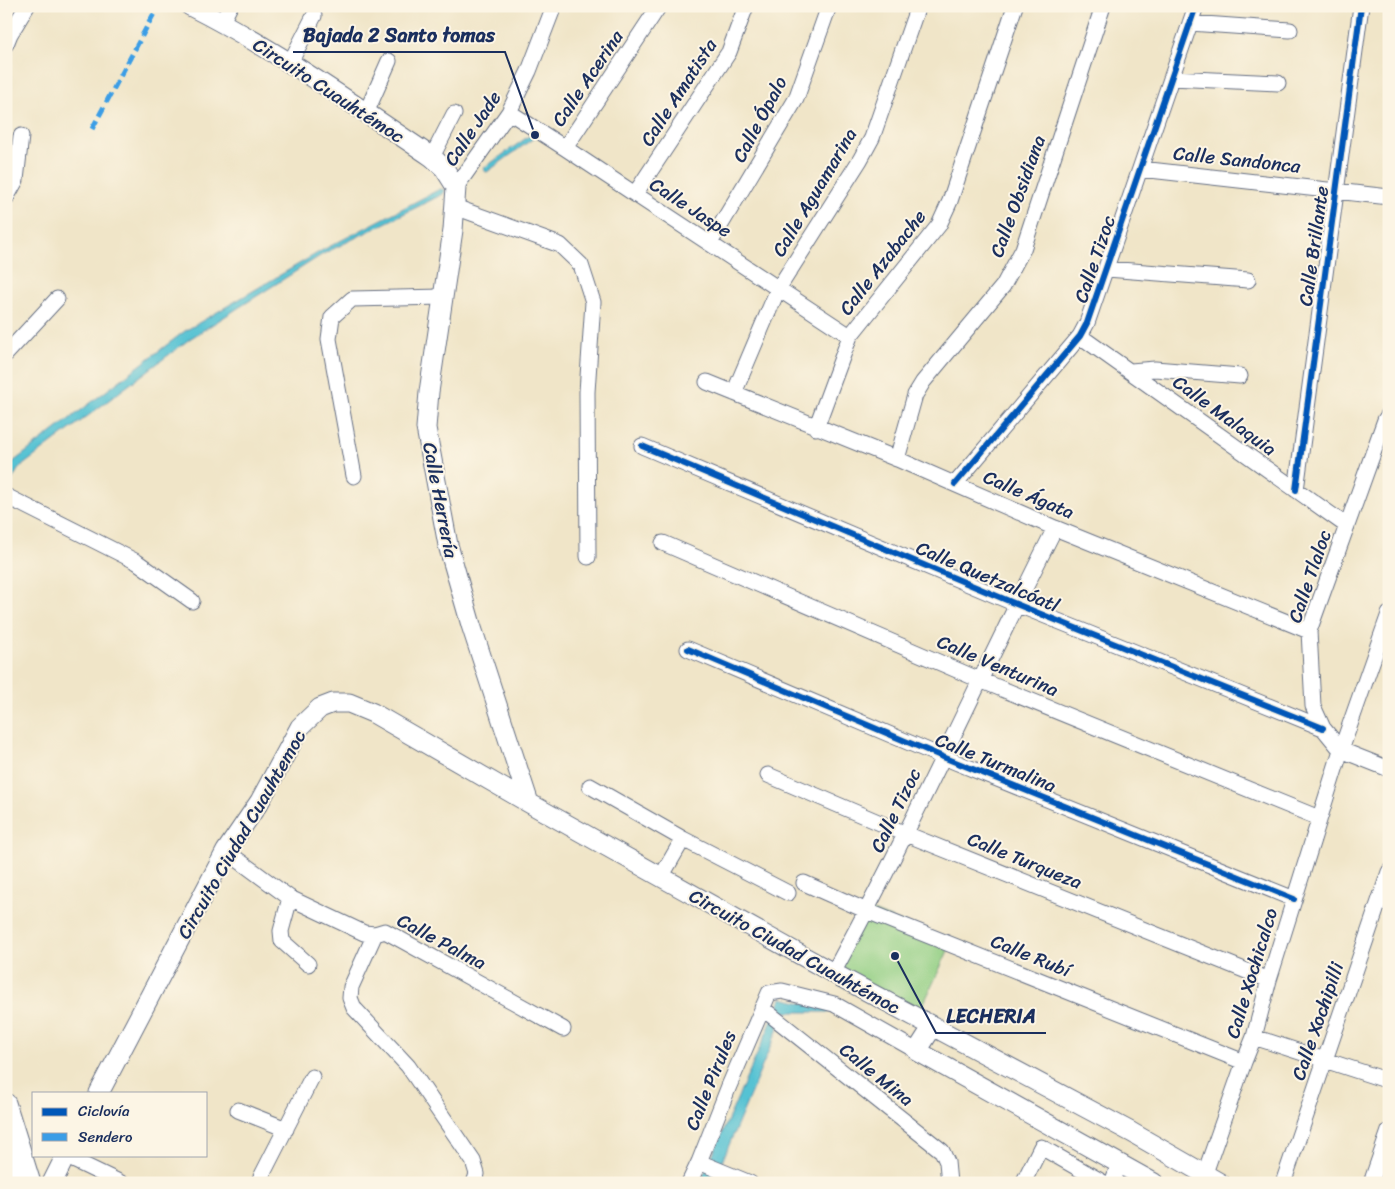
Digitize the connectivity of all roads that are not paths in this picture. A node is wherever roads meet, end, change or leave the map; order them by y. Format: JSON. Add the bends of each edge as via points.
{"nodes":[{"id":1,"x":27,"y":6,"type":"edge"},
{"id":2,"x":190,"y":6,"type":"edge"},
{"id":3,"x":554,"y":6,"type":"edge"},
{"id":4,"x":659,"y":6,"type":"edge"},
{"id":5,"x":746,"y":6,"type":"edge"},
{"id":6,"x":829,"y":6,"type":"edge"},
{"id":7,"x":918,"y":6,"type":"edge"},
{"id":8,"x":1015,"y":6,"type":"edge"},
{"id":9,"x":1103,"y":6,"type":"edge"},
{"id":10,"x":1196,"y":6,"type":"edge"},
{"id":11,"x":1361,"y":6,"type":"edge"},
{"id":12,"x":226,"y":14,"type":"edge"},
{"id":13,"x":314,"y":16,"type":"dead end"},
{"id":14,"x":1190,"y":24,"type":"junction"},
{"id":15,"x":1290,"y":30,"type":"dead end"},
{"id":16,"x":6,"y":44,"type":"edge"},
{"id":17,"x":389,"y":60,"type":"dead end"},
{"id":18,"x":290,"y":63,"type":"junction"},
{"id":19,"x":1171,"y":78,"type":"junction"},
{"id":20,"x":1278,"y":83,"type":"dead end"},
{"id":21,"x":509,"y":112,"type":"junction"},
{"id":22,"x":366,"y":113,"type":"junction"},
{"id":23,"x":454,"y":114,"type":"dead end"},
{"id":24,"x":21,"y":136,"type":"dead end"},
{"id":25,"x":565,"y":148,"type":"junction"},
{"id":26,"x":432,"y":157,"type":"junction"},
{"id":27,"x":1141,"y":169,"type":"junction"},
{"id":28,"x":456,"y":187,"type":"junction"},
{"id":29,"x":1336,"y":190,"type":"junction"},
{"id":30,"x":635,"y":194,"type":"junction"},
{"id":31,"x":1389,"y":197,"type":"edge"},
{"id":32,"x":6,"y":198,"type":"edge"},
{"id":33,"x":455,"y":207,"type":"junction"},
{"id":34,"x":710,"y":243,"type":"junction"},
{"id":35,"x":1107,"y":269,"type":"junction"},
{"id":36,"x":1248,"y":280,"type":"dead end"},
{"id":37,"x":778,"y":289,"type":"junction"},
{"id":38,"x":443,"y":297,"type":"junction"},
{"id":39,"x":57,"y":299,"type":"dead end"},
{"id":40,"x":850,"y":336,"type":"junction"},
{"id":41,"x":1080,"y":336,"type":"junction"},
{"id":42,"x":6,"y":354,"type":"edge"},
{"id":43,"x":1131,"y":372,"type":"junction"},
{"id":44,"x":1240,"y":376,"type":"dead end"},
{"id":45,"x":706,"y":382,"type":"dead end"},
{"id":46,"x":734,"y":393,"type":"junction"},
{"id":47,"x":1389,"y":414,"type":"edge"},
{"id":48,"x":816,"y":428,"type":"junction"},
{"id":49,"x":642,"y":446,"type":"dead end"},
{"id":50,"x":896,"y":460,"type":"junction"},
{"id":51,"x":354,"y":476,"type":"dead end"},
{"id":52,"x":955,"y":484,"type":"junction"},
{"id":53,"x":1296,"y":490,"type":"junction"},
{"id":54,"x":6,"y":496,"type":"edge"},
{"id":55,"x":1347,"y":526,"type":"junction"},
{"id":56,"x":1055,"y":528,"type":"junction"},
{"id":57,"x":663,"y":544,"type":"dead end"},
{"id":58,"x":588,"y":557,"type":"dead end"},
{"id":59,"x":192,"y":601,"type":"dead end"},
{"id":60,"x":1016,"y":604,"type":"junction"},
{"id":61,"x":1389,"y":614,"type":"edge"},
{"id":62,"x":1309,"y":631,"type":"junction"},
{"id":63,"x":688,"y":649,"type":"dead end"},
{"id":64,"x":980,"y":680,"type":"junction"},
{"id":65,"x":1324,"y":728,"type":"junction"},
{"id":66,"x":1341,"y":750,"type":"junction"},
{"id":67,"x":943,"y":757,"type":"junction"},
{"id":68,"x":1389,"y":769,"type":"edge"},
{"id":69,"x":768,"y":775,"type":"dead end"},
{"id":70,"x":590,"y":786,"type":"dead end"},
{"id":71,"x":529,"y":803,"type":"junction"},
{"id":72,"x":1320,"y":818,"type":"junction"},
{"id":73,"x":906,"y":834,"type":"junction"},
{"id":74,"x":683,"y":839,"type":"junction"},
{"id":75,"x":226,"y":851,"type":"junction"},
{"id":76,"x":1389,"y":872,"type":"edge"},
{"id":77,"x":661,"y":877,"type":"junction"},
{"id":78,"x":804,"y":883,"type":"dead end"},
{"id":79,"x":788,"y":893,"type":"dead end"},
{"id":80,"x":290,"y":898,"type":"junction"},
{"id":81,"x":1294,"y":899,"type":"junction"},
{"id":82,"x":867,"y":910,"type":"junction"},
{"id":83,"x":375,"y":934,"type":"junction"},
{"id":84,"x":308,"y":964,"type":"dead end"},
{"id":85,"x":833,"y":973,"type":"junction"},
{"id":86,"x":1269,"y":980,"type":"junction"},
{"id":87,"x":772,"y":1016,"type":"junction"},
{"id":88,"x":933,"y":1026,"type":"junction"},
{"id":89,"x":563,"y":1029,"type":"dead end"},
{"id":90,"x":1254,"y":1036,"type":"junction"},
{"id":91,"x":917,"y":1051,"type":"junction"},
{"id":92,"x":1324,"y":1060,"type":"junction"},
{"id":93,"x":1244,"y":1062,"type":"junction"},
{"id":94,"x":312,"y":1077,"type":"dead end"},
{"id":95,"x":1389,"y":1081,"type":"edge"},
{"id":96,"x":100,"y":1092,"type":"edge"},
{"id":97,"x":6,"y":1103,"type":"edge"},
{"id":98,"x":238,"y":1110,"type":"dead end"},
{"id":99,"x":286,"y":1128,"type":"junction"},
{"id":100,"x":1389,"y":1132,"type":"edge"},
{"id":101,"x":6,"y":1148,"type":"edge"},
{"id":102,"x":66,"y":1156,"type":"edge"},
{"id":103,"x":702,"y":1164,"type":"junction"},
{"id":104,"x":1119,"y":1164,"type":"junction"},
{"id":105,"x":1212,"y":1178,"type":"edge"},
{"id":106,"x":17,"y":1183,"type":"edge"},
{"id":107,"x":31,"y":1183,"type":"edge"},
{"id":108,"x":52,"y":1183,"type":"edge"},
{"id":109,"x":121,"y":1183,"type":"edge"},
{"id":110,"x":258,"y":1183,"type":"edge"},
{"id":111,"x":474,"y":1183,"type":"edge"},
{"id":112,"x":688,"y":1183,"type":"edge"},
{"id":113,"x":750,"y":1183,"type":"edge"},
{"id":114,"x":949,"y":1183,"type":"edge"},
{"id":115,"x":1023,"y":1183,"type":"edge"},
{"id":116,"x":1104,"y":1183,"type":"edge"},
{"id":117,"x":1112,"y":1183,"type":"edge"},
{"id":118,"x":1154,"y":1183,"type":"edge"},
{"id":119,"x":1283,"y":1183,"type":"edge"},
{"id":120,"x":1371,"y":1183,"type":"edge"}],
"edges":[{"from":1,"to":16,"type":"street"},
{"from":2,"to":12,"type":"main road","name":"Circuito Cuauhtémoc"},
{"from":3,"to":21,"type":"street","name":"Calle Jade"},
{"from":4,"to":25,"type":"street","name":"Calle Acerina"},
{"from":5,"to":30,"type":"street","name":"Calle Amatista","via":[[729,52]]},
{"from":6,"to":34,"type":"street","name":"Calle Ópalo","via":[[796,99]]},
{"from":7,"to":37,"type":"street","name":"Calle Aguamarina","via":[[872,138]]},
{"from":8,"to":40,"type":"street","name":"Calle Azabache","via":[[950,201],[939,225]]},
{"from":9,"to":50,"type":"street","name":"Calle Obsidiana","via":[[1023,250],[1003,286],[915,395]]},
{"from":10,"to":14,"type":"street","name":"Calle Tizoc"},
{"from":11,"to":29,"type":"street","name":"Calle Brillante"},
{"from":12,"to":18,"type":"main road","name":"Circuito Cuauhtémoc"},
{"from":13,"to":18,"type":"street"},
{"from":14,"to":15,"type":"street"},
{"from":14,"to":19,"type":"street","name":"Calle Tizoc"},
{"from":17,"to":22,"type":"street"},
{"from":18,"to":22,"type":"main road","name":"Circuito Cuauhtémoc"},
{"from":19,"to":20,"type":"street"},
{"from":19,"to":27,"type":"street","name":"Calle Tizoc"},
{"from":21,"to":25,"type":"street","name":"Calle Jaspe"},
{"from":21,"to":28,"type":"street","name":"Calle Jade"},
{"from":22,"to":26,"type":"main road","name":"Circuito Cuauhtémoc"},
{"from":23,"to":26,"type":"street"},
{"from":24,"to":32,"type":"street","via":[[16,180]]},
{"from":25,"to":30,"type":"street","name":"Calle Jaspe"},
{"from":26,"to":28,"type":"main road","name":"Circuito Cuauhtémoc"},
{"from":27,"to":29,"type":"street","name":"Calle Sandonca"},
{"from":27,"to":35,"type":"street","name":"Calle Tizoc"},
{"from":28,"to":33,"type":"main road","name":"Calle Herrería"},
{"from":29,"to":31,"type":"street","name":"Calle Sandonca"},
{"from":29,"to":53,"type":"street","name":"Calle Brillante"},
{"from":30,"to":34,"type":"street","name":"Calle Jaspe"},
{"from":33,"to":38,"type":"main road","name":"Calle Herrería"},
{"from":33,"to":58,"type":"street","via":[[560,244],[581,265],[593,302],[587,392]]},
{"from":34,"to":37,"type":"street","name":"Calle Jaspe"},
{"from":35,"to":36,"type":"street"},
{"from":35,"to":41,"type":"street","name":"Calle Tizoc"},
{"from":37,"to":40,"type":"street","name":"Calle Jaspe"},
{"from":37,"to":46,"type":"street","name":"Calle Aguamarina"},
{"from":38,"to":51,"type":"street","via":[[352,299],[332,317],[330,339]]},
{"from":38,"to":71,"type":"main road","name":"Calle Herrería","via":[[428,392],[426,428],[448,545],[470,625]]},
{"from":39,"to":42,"type":"street"},
{"from":40,"to":48,"type":"street","name":"Calle Azabache"},
{"from":41,"to":43,"type":"street","name":"Calle Malaquia"},
{"from":41,"to":52,"type":"street","name":"Calle Tizoc"},
{"from":43,"to":44,"type":"street","via":[[1155,369]]},
{"from":43,"to":53,"type":"street","name":"Calle Malaquia"},
{"from":45,"to":46,"type":"street","name":"Calle Ágata"},
{"from":46,"to":48,"type":"street","name":"Calle Ágata"},
{"from":47,"to":55,"type":"street","name":"Calle Tlaloc"},
{"from":48,"to":50,"type":"street","name":"Calle Ágata"},
{"from":49,"to":60,"type":"street","name":"Calle Quetzalcóatl"},
{"from":50,"to":52,"type":"street","name":"Calle Ágata"},
{"from":52,"to":56,"type":"street","name":"Calle Ágata"},
{"from":53,"to":55,"type":"street","name":"Calle Malaquia"},
{"from":54,"to":59,"type":"street","via":[[138,562]]},
{"from":55,"to":62,"type":"street","name":"Calle Tlaloc"},
{"from":56,"to":60,"type":"street","name":"Calle Tizoc"},
{"from":56,"to":62,"type":"street","name":"Calle Ágata"},
{"from":57,"to":64,"type":"street","name":"Calle Venturina"},
{"from":60,"to":64,"type":"street","name":"Calle Tizoc"},
{"from":60,"to":65,"type":"street","name":"Calle Quetzalcóatl"},
{"from":61,"to":66,"type":"street","name":"Calle Xochicalco"},
{"from":62,"to":65,"type":"street","name":"Calle Tlaloc","via":[[1312,706]]},
{"from":63,"to":67,"type":"street","name":"Calle Turmalina"},
{"from":64,"to":67,"type":"street","name":"Calle Tizoc"},
{"from":64,"to":72,"type":"street","name":"Calle Venturina"},
{"from":65,"to":66,"type":"street","name":"Calle Tlaloc"},
{"from":66,"to":68,"type":"street"},
{"from":66,"to":72,"type":"street","name":"Calle Xochicalco"},
{"from":67,"to":73,"type":"street","name":"Calle Tizoc"},
{"from":67,"to":81,"type":"street","name":"Calle Turmalina"},
{"from":69,"to":73,"type":"street","name":"Calle Turqueza"},
{"from":70,"to":74,"type":"street"},
{"from":71,"to":75,"type":"main road","name":"Circuito Ciudad Cuauhtemoc","via":[[373,713],[349,703],[333,703],[320,708],[300,727],[260,801]]},
{"from":71,"to":77,"type":"main road","name":"Circuito Ciudad Cuauhtémoc"},
{"from":72,"to":81,"type":"street","name":"Calle Xochicalco"},
{"from":73,"to":82,"type":"street","name":"Calle Tizoc"},
{"from":73,"to":86,"type":"street","name":"Calle Turqueza"},
{"from":74,"to":77,"type":"street"},
{"from":74,"to":79,"type":"street"},
{"from":75,"to":80,"type":"street","name":"Calle Palma"},
{"from":75,"to":96,"type":"main road","name":"Circuito Ciudad Cuauhtemoc"},
{"from":76,"to":92,"type":"street","name":"Calle Xochipilli"},
{"from":77,"to":85,"type":"main road","name":"Circuito Ciudad Cuauhtémoc"},
{"from":78,"to":82,"type":"street","name":"Calle Rubí"},
{"from":80,"to":83,"type":"street","name":"Calle Palma","via":[[364,933]]},
{"from":80,"to":84,"type":"street","via":[[281,931],[282,941]]},
{"from":81,"to":86,"type":"street","name":"Calle Xochicalco"},
{"from":82,"to":85,"type":"street","name":"Calle Tizoc"},
{"from":82,"to":93,"type":"street","name":"Calle Rubí"},
{"from":83,"to":89,"type":"street","name":"Calle Palma","via":[[385,931]]},
{"from":83,"to":111,"type":"street","via":[[351,988],[350,998],[354,1008],[408,1066],[473,1161],[477,1174]]},
{"from":85,"to":88,"type":"main road","name":"Circuito Ciudad Cuauhtémoc"},
{"from":86,"to":90,"type":"street","name":"Calle Xochicalco"},
{"from":87,"to":91,"type":"street","name":"Calle Pirules","via":[[769,993],[782,991],[834,1004]]},
{"from":87,"to":103,"type":"street","name":"Calle Pirules","via":[[729,1086]]},
{"from":87,"to":114,"type":"street","name":"Calle Mina","via":[[942,1151],[947,1162]]},
{"from":88,"to":91,"type":"main road"},
{"from":88,"to":105,"type":"main road","name":"Circuito Ciudad Cuauhtémoc"},
{"from":90,"to":92,"type":"street"},
{"from":90,"to":93,"type":"street","name":"Calle Xochicalco"},
{"from":91,"to":104,"type":"main road"},
{"from":92,"to":95,"type":"street"},
{"from":92,"to":119,"type":"street","name":"Calle Xochipilli"},
{"from":93,"to":105,"type":"street","name":"Calle Xochicalco"},
{"from":94,"to":99,"type":"street"},
{"from":97,"to":107,"type":"main road"},
{"from":98,"to":99,"type":"street"},
{"from":99,"to":110,"type":"street"},
{"from":100,"to":120,"type":"street"},
{"from":101,"to":106,"type":"street"},
{"from":102,"to":108,"type":"main road"},
{"from":102,"to":109,"type":"street"},
{"from":103,"to":112,"type":"street","name":"Calle Pirules"},
{"from":103,"to":113,"type":"street"},
{"from":104,"to":117,"type":"street"},
{"from":104,"to":118,"type":"main road"},
{"from":115,"to":116,"type":"street","via":[[1041,1147]]}]}
